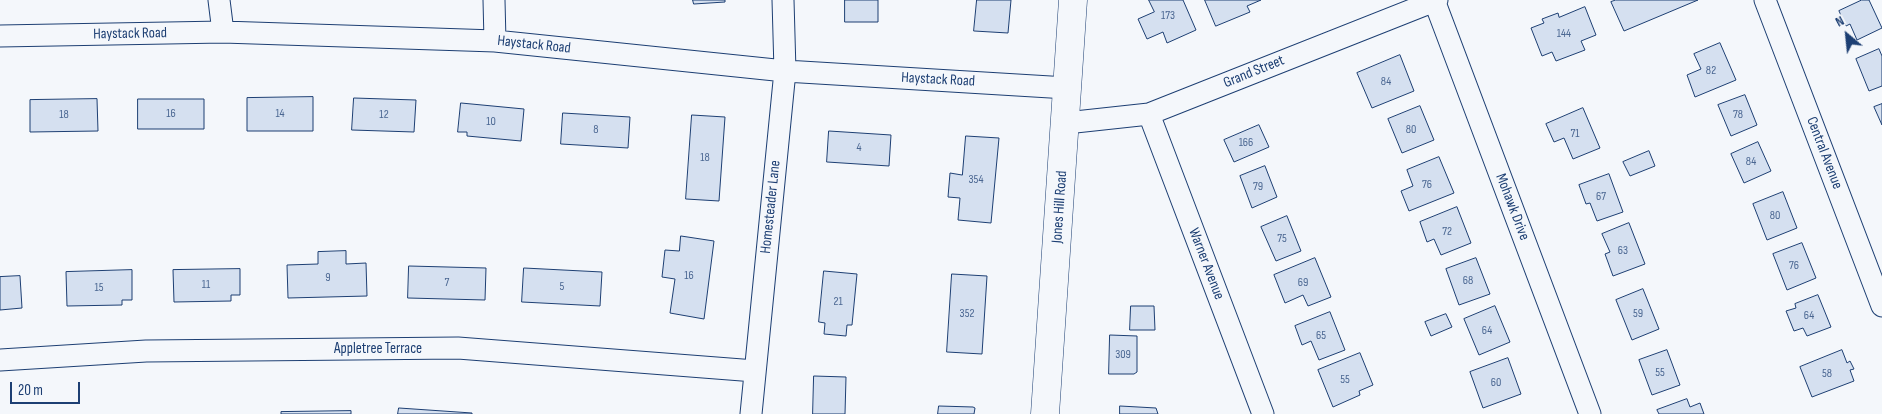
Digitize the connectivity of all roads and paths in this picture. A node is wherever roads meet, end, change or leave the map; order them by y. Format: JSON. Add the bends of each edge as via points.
{"nodes":[{"id":1,"x":219,"y":0,"type":"edge"},
{"id":2,"x":494,"y":0,"type":"edge"},
{"id":3,"x":783,"y":0,"type":"edge"},
{"id":4,"x":1073,"y":0,"type":"edge"},
{"id":5,"x":1435,"y":0,"type":"edge"},
{"id":6,"x":1765,"y":0,"type":"edge"},
{"id":7,"x":223,"y":32,"type":"junction"},
{"id":8,"x":0,"y":36,"type":"edge"},
{"id":9,"x":495,"y":41,"type":"junction"},
{"id":10,"x":785,"y":70,"type":"junction"},
{"id":11,"x":1067,"y":88,"type":"junction"},
{"id":12,"x":1149,"y":114,"type":"junction"},
{"id":13,"x":1066,"y":123,"type":"junction"},
{"id":14,"x":1882,"y":306,"type":"edge"},
{"id":15,"x":0,"y":360,"type":"edge"},
{"id":16,"x":755,"y":371,"type":"junction"},
{"id":17,"x":752,"y":414,"type":"edge"},
{"id":18,"x":1045,"y":414,"type":"edge"},
{"id":19,"x":1263,"y":414,"type":"edge"},
{"id":20,"x":1590,"y":414,"type":"edge"}],
"edges":[{"from":1,"to":7,"type":"street"},
{"from":2,"to":9,"type":"street"},
{"from":3,"to":10,"type":"street","name":"Homesteader Lane"},
{"from":4,"to":11,"type":"main road","name":"Jones Hill Road"},
{"from":5,"to":12,"type":"street","name":"Grand Street"},
{"from":5,"to":20,"type":"street","name":"Mohawk Drive"},
{"from":6,"to":14,"type":"street","name":"Central Avenue"},
{"from":7,"to":8,"type":"street","name":"Haystack Road"},
{"from":7,"to":9,"type":"street","name":"Haystack Road"},
{"from":9,"to":10,"type":"street","name":"Haystack Road"},
{"from":10,"to":11,"type":"street","name":"Haystack Road"},
{"from":10,"to":16,"type":"street","name":"Homesteader Lane"},
{"from":11,"to":13,"type":"main road","name":"Jones Hill Road"},
{"from":12,"to":13,"type":"street","name":"Grand Street"},
{"from":12,"to":19,"type":"street","name":"Warner Avenue"},
{"from":13,"to":18,"type":"main road","name":"Jones Hill Road"},
{"from":15,"to":16,"type":"street","name":"Appletree Terrace","via":[[146,351],[458,348]]},
{"from":16,"to":17,"type":"street","name":"Homesteader Lane"}]}
